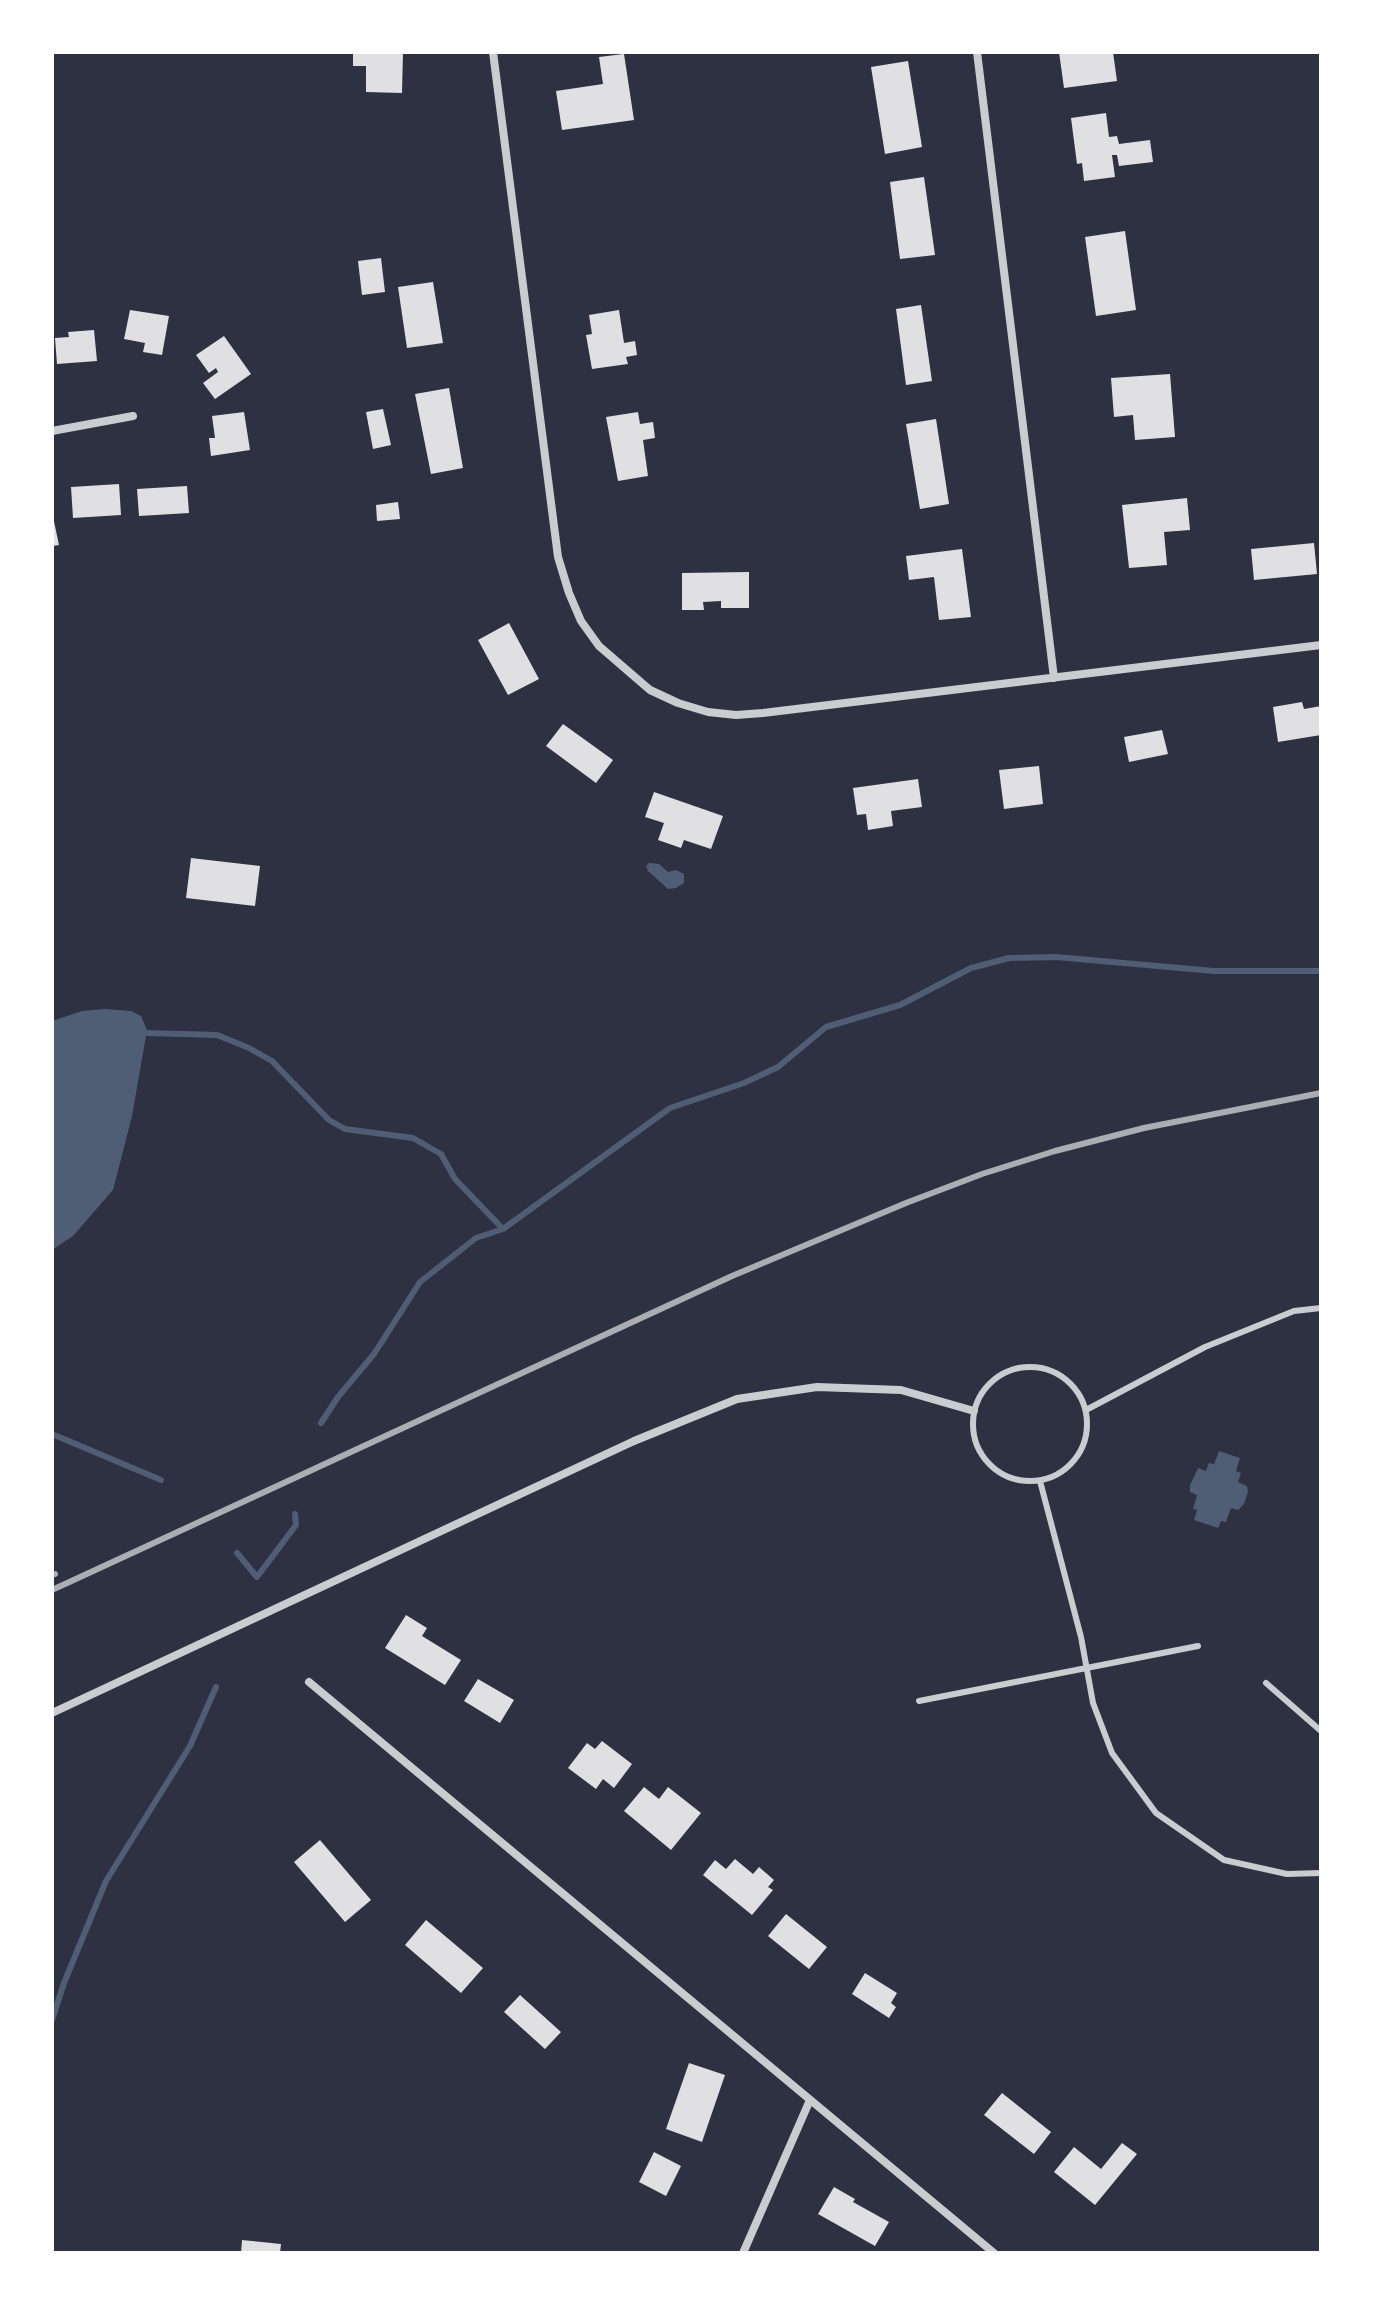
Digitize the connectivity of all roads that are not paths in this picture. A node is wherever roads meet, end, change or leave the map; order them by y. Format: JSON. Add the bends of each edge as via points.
{"nodes":[{"id":1,"x":493,"y":52,"type":"edge"},
{"id":2,"x":977,"y":52,"type":"edge"},
{"id":3,"x":133,"y":416,"type":"dead end"},
{"id":4,"x":52,"y":431,"type":"edge"},
{"id":5,"x":1321,"y":645,"type":"edge"},
{"id":6,"x":1054,"y":678,"type":"junction"},
{"id":7,"x":1321,"y":1308,"type":"edge"},
{"id":8,"x":1086,"y":1410,"type":"junction"},
{"id":9,"x":974,"y":1411,"type":"junction"},
{"id":10,"x":1040,"y":1481,"type":"junction"},
{"id":11,"x":1198,"y":1646,"type":"dead end"},
{"id":12,"x":1087,"y":1668,"type":"junction"},
{"id":13,"x":309,"y":1682,"type":"dead end"},
{"id":14,"x":1266,"y":1683,"type":"dead end"},
{"id":15,"x":919,"y":1701,"type":"dead end"},
{"id":16,"x":52,"y":1713,"type":"edge"},
{"id":17,"x":1321,"y":1731,"type":"edge"},
{"id":18,"x":1321,"y":1873,"type":"edge"},
{"id":19,"x":810,"y":2100,"type":"junction"},
{"id":20,"x":743,"y":2253,"type":"edge"},
{"id":21,"x":994,"y":2253,"type":"edge"}],
"edges":[{"from":1,"to":6,"type":"street","via":[[558,557],[581,621],[599,646],[650,690],[693,707],[736,715]]},
{"from":2,"to":6,"type":"street"},
{"from":3,"to":4,"type":"street"},
{"from":5,"to":6,"type":"street"},
{"from":7,"to":8,"type":"lane","via":[[1294,1311],[1205,1347]]},
{"from":8,"to":9,"type":"lane","via":[[1066,1379],[1030,1367],[995,1379]]},
{"from":8,"to":10,"type":"lane","via":[[1085,1438],[1073,1464]]},
{"from":9,"to":10,"type":"lane","via":[[977,1448],[988,1464],[1021,1481]]},
{"from":9,"to":16,"type":"street","via":[[901,1390],[817,1387],[737,1399],[634,1441]]},
{"from":10,"to":12,"type":"lane"},
{"from":11,"to":12,"type":"lane"},
{"from":12,"to":15,"type":"lane"},
{"from":12,"to":18,"type":"lane","via":[[1093,1703],[1112,1753],[1156,1813],[1224,1860],[1287,1874]]},
{"from":13,"to":19,"type":"street"},
{"from":14,"to":17,"type":"lane"},
{"from":19,"to":20,"type":"street"},
{"from":19,"to":21,"type":"street"}]}
